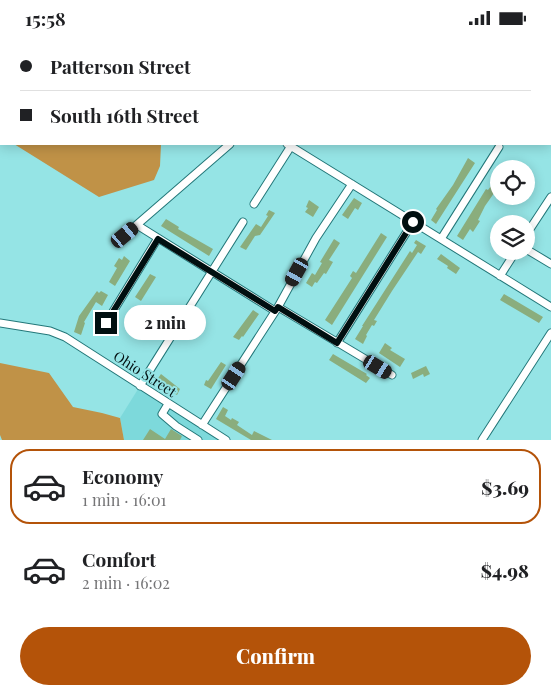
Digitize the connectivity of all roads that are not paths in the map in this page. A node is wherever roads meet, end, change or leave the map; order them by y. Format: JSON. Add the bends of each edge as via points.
{"nodes":[{"id":1,"x":229,"y":145,"type":"edge"},
{"id":2,"x":289,"y":145,"type":"edge"},
{"id":3,"x":499,"y":147,"type":"dead end"},
{"id":4,"x":352,"y":184,"type":"junction"},
{"id":5,"x":551,"y":197,"type":"edge"},
{"id":6,"x":254,"y":204,"type":"dead end"},
{"id":7,"x":535,"y":221,"type":"edge"},
{"id":8,"x":243,"y":222,"type":"dead end"},
{"id":9,"x":413,"y":222,"type":"junction"},
{"id":10,"x":137,"y":225,"type":"junction"},
{"id":11,"x":125,"y":235,"type":"dead end"},
{"id":12,"x":158,"y":239,"type":"junction"},
{"id":13,"x":441,"y":239,"type":"junction"},
{"id":14,"x":535,"y":255,"type":"edge"},
{"id":15,"x":510,"y":260,"type":"edge"},
{"id":16,"x":551,"y":265,"type":"edge"},
{"id":17,"x":211,"y":271,"type":"junction"},
{"id":18,"x":500,"y":276,"type":"junction"},
{"id":19,"x":551,"y":307,"type":"edge"},
{"id":20,"x":276,"y":309,"type":"junction"},
{"id":21,"x":0,"y":323,"type":"edge"},
{"id":22,"x":99,"y":329,"type":"dead end"},
{"id":23,"x":551,"y":333,"type":"edge"},
{"id":24,"x":337,"y":343,"type":"junction"},
{"id":25,"x":392,"y":375,"type":"dead end"},
{"id":26,"x":140,"y":386,"type":"junction"},
{"id":27,"x":168,"y":404,"type":"junction"},
{"id":28,"x":202,"y":425,"type":"junction"},
{"id":29,"x":198,"y":440,"type":"edge"},
{"id":30,"x":226,"y":440,"type":"edge"},
{"id":31,"x":482,"y":440,"type":"edge"}],
"edges":[{"from":1,"to":10,"type":"street"},
{"from":2,"to":4,"type":"street"},
{"from":2,"to":6,"type":"street"},
{"from":3,"to":13,"type":"street"},
{"from":4,"to":9,"type":"street"},
{"from":4,"to":20,"type":"street","via":[[316,237]]},
{"from":5,"to":7,"type":"street"},
{"from":8,"to":17,"type":"street"},
{"from":9,"to":13,"type":"street"},
{"from":9,"to":24,"type":"street"},
{"from":10,"to":11,"type":"street"},
{"from":10,"to":12,"type":"street"},
{"from":12,"to":17,"type":"street"},
{"from":12,"to":22,"type":"street","via":[[106,323]]},
{"from":13,"to":18,"type":"street"},
{"from":14,"to":16,"type":"street"},
{"from":15,"to":18,"type":"street"},
{"from":17,"to":20,"type":"street"},
{"from":17,"to":26,"type":"street"},
{"from":18,"to":19,"type":"street"},
{"from":20,"to":24,"type":"street"},
{"from":20,"to":28,"type":"street"},
{"from":21,"to":26,"type":"street","name":"Ohio Street","via":[[50,331],[66,337]]},
{"from":23,"to":31,"type":"street"},
{"from":24,"to":25,"type":"street"},
{"from":26,"to":27,"type":"street","name":"Ohio Street"},
{"from":27,"to":28,"type":"street","name":"Ohio Street"},
{"from":27,"to":29,"type":"street","via":[[162,414]]},
{"from":28,"to":30,"type":"street","name":"Ohio Street"}]}
